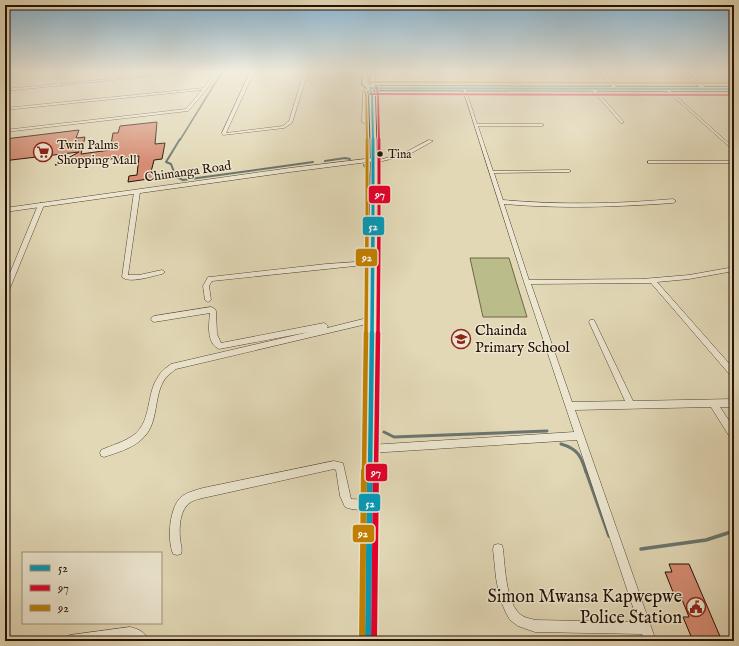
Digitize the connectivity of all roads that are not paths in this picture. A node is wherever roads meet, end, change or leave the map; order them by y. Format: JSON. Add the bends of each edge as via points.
{"nodes":[{"id":1,"x":76,"y":102,"type":"edge"},
{"id":2,"x":193,"y":102,"type":"edge"},
{"id":3,"x":238,"y":102,"type":"edge"},
{"id":4,"x":297,"y":102,"type":"edge"},
{"id":5,"x":365,"y":102,"type":"edge"},
{"id":6,"x":372,"y":102,"type":"edge"},
{"id":7,"x":468,"y":102,"type":"edge"},
{"id":8,"x":605,"y":102,"type":"edge"},
{"id":9,"x":681,"y":102,"type":"edge"},
{"id":10,"x":5,"y":110,"type":"edge"},
{"id":11,"x":364,"y":122,"type":"dead end"},
{"id":12,"x":622,"y":122,"type":"dead end"},
{"id":13,"x":476,"y":125,"type":"junction"},
{"id":14,"x":542,"y":125,"type":"dead end"},
{"id":15,"x":5,"y":131,"type":"edge"},
{"id":16,"x":431,"y":141,"type":"dead end"},
{"id":17,"x":734,"y":150,"type":"edge"},
{"id":18,"x":374,"y":161,"type":"junction"},
{"id":19,"x":650,"y":162,"type":"dead end"},
{"id":20,"x":734,"y":162,"type":"edge"},
{"id":21,"x":569,"y":171,"type":"dead end"},
{"id":22,"x":492,"y":172,"type":"junction"},
{"id":23,"x":137,"y":192,"type":"junction"},
{"id":24,"x":673,"y":201,"type":"dead end"},
{"id":25,"x":502,"y":202,"type":"junction"},
{"id":26,"x":41,"y":205,"type":"junction"},
{"id":27,"x":5,"y":210,"type":"edge"},
{"id":28,"x":372,"y":264,"type":"junction"},
{"id":29,"x":734,"y":269,"type":"edge"},
{"id":30,"x":162,"y":272,"type":"dead end"},
{"id":31,"x":652,"y":280,"type":"junction"},
{"id":32,"x":527,"y":282,"type":"junction"},
{"id":33,"x":5,"y":293,"type":"edge"},
{"id":34,"x":208,"y":300,"type":"dead end"},
{"id":35,"x":154,"y":319,"type":"dead end"},
{"id":36,"x":371,"y":320,"type":"junction"},
{"id":37,"x":592,"y":322,"type":"dead end"},
{"id":38,"x":354,"y":324,"type":"junction"},
{"id":39,"x":734,"y":374,"type":"edge"},
{"id":40,"x":734,"y":403,"type":"edge"},
{"id":41,"x":714,"y":404,"type":"junction"},
{"id":42,"x":631,"y":405,"type":"junction"},
{"id":43,"x":569,"y":406,"type":"junction"},
{"id":44,"x":580,"y":436,"type":"junction"},
{"id":45,"x":734,"y":436,"type":"edge"},
{"id":46,"x":370,"y":449,"type":"junction"},
{"id":47,"x":104,"y":453,"type":"dead end"},
{"id":48,"x":369,"y":505,"type":"junction"},
{"id":49,"x":498,"y":549,"type":"dead end"},
{"id":50,"x":177,"y":550,"type":"dead end"},
{"id":51,"x":646,"y":628,"type":"junction"},
{"id":52,"x":70,"y":641,"type":"edge"},
{"id":53,"x":143,"y":641,"type":"edge"},
{"id":54,"x":368,"y":641,"type":"edge"},
{"id":55,"x":650,"y":641,"type":"edge"}],
"edges":[{"from":1,"to":10,"type":"street"},
{"from":2,"to":15,"type":"street","via":[[187,110]]},
{"from":3,"to":4,"type":"street","via":[[225,134],[288,125]]},
{"from":5,"to":11,"type":"street"},
{"from":6,"to":18,"type":"main road"},
{"from":7,"to":13,"type":"street"},
{"from":8,"to":12,"type":"street"},
{"from":9,"to":17,"type":"street"},
{"from":13,"to":14,"type":"street"},
{"from":13,"to":22,"type":"street"},
{"from":16,"to":18,"type":"street","via":[[406,154]]},
{"from":18,"to":23,"type":"street","name":"Chimanga Road"},
{"from":18,"to":28,"type":"main road"},
{"from":19,"to":20,"type":"street"},
{"from":21,"to":22,"type":"street"},
{"from":22,"to":25,"type":"street"},
{"from":23,"to":26,"type":"street","name":"Chimanga Road"},
{"from":23,"to":30,"type":"street","via":[[125,276]]},
{"from":24,"to":25,"type":"street","via":[[596,206]]},
{"from":25,"to":32,"type":"street"},
{"from":26,"to":27,"type":"street","name":"Chimanga Road"},
{"from":26,"to":33,"type":"street"},
{"from":28,"to":34,"type":"street","via":[[210,279],[206,286]]},
{"from":28,"to":36,"type":"main road"},
{"from":29,"to":31,"type":"street"},
{"from":31,"to":32,"type":"street"},
{"from":31,"to":39,"type":"street"},
{"from":32,"to":43,"type":"street"},
{"from":35,"to":38,"type":"street","via":[[211,310],[214,338],[218,346],[340,323]]},
{"from":36,"to":38,"type":"street"},
{"from":36,"to":46,"type":"main road"},
{"from":37,"to":42,"type":"street"},
{"from":38,"to":47,"type":"street","via":[[165,370],[160,378],[149,421],[143,432],[133,441]]},
{"from":40,"to":41,"type":"street"},
{"from":41,"to":42,"type":"street"},
{"from":41,"to":45,"type":"street"},
{"from":42,"to":43,"type":"street"},
{"from":43,"to":44,"type":"street"},
{"from":44,"to":46,"type":"street"},
{"from":44,"to":51,"type":"street"},
{"from":46,"to":48,"type":"main road"},
{"from":48,"to":50,"type":"street","via":[[348,504],[344,499],[340,466],[334,465],[203,493],[184,501],[174,528]]},
{"from":48,"to":54,"type":"main road"},
{"from":49,"to":51,"type":"street","via":[[505,597],[510,612],[520,621],[535,626]]},
{"from":51,"to":55,"type":"street"},
{"from":52,"to":53,"type":"street","via":[[130,633],[137,634]]}]}
